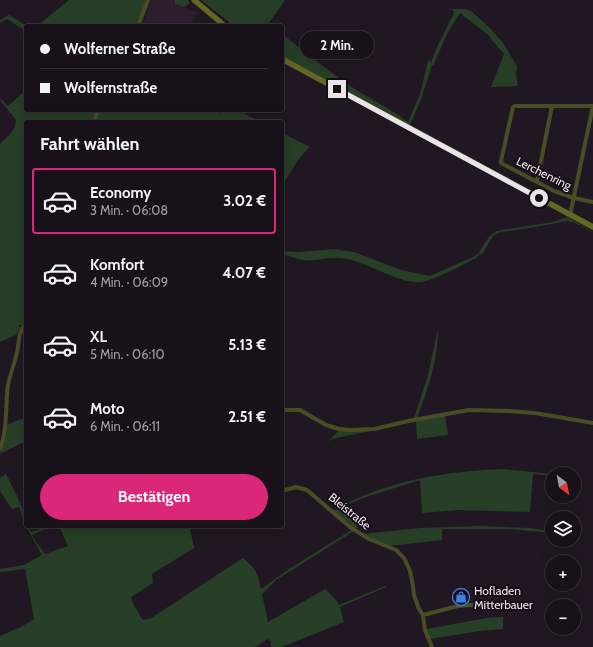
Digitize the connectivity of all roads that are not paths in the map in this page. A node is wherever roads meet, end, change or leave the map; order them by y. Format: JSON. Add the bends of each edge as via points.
{"nodes":[{"id":1,"x":148,"y":0,"type":"edge"},
{"id":2,"x":194,"y":0,"type":"edge"},
{"id":3,"x":139,"y":24,"type":"edge"},
{"id":4,"x":222,"y":24,"type":"edge"},
{"id":5,"x":284,"y":60,"type":"edge"},
{"id":6,"x":552,"y":106,"type":"junction"},
{"id":7,"x":593,"y":106,"type":"edge"},
{"id":8,"x":537,"y":182,"type":"junction"},
{"id":9,"x":574,"y":198,"type":"junction"},
{"id":10,"x":593,"y":202,"type":"edge"},
{"id":11,"x":570,"y":215,"type":"junction"},
{"id":12,"x":593,"y":227,"type":"edge"},
{"id":13,"x":24,"y":328,"type":"edge"},
{"id":14,"x":284,"y":410,"type":"edge"},
{"id":15,"x":593,"y":423,"type":"edge"},
{"id":16,"x":0,"y":449,"type":"edge"},
{"id":17,"x":284,"y":490,"type":"edge"},
{"id":18,"x":483,"y":604,"type":"dead end"},
{"id":19,"x":423,"y":615,"type":"junction"},
{"id":20,"x":432,"y":647,"type":"edge"}],
"edges":[{"from":1,"to":3,"type":"street"},
{"from":2,"to":4,"type":"main road"},
{"from":5,"to":11,"type":"main road"},
{"from":6,"to":7,"type":"street","name":"Lerchenring"},
{"from":6,"to":8,"type":"street"},
{"from":6,"to":8,"type":"street","name":"Lerchenring","via":[[513,107],[501,161],[501,164]]},
{"from":7,"to":9,"type":"street"},
{"from":8,"to":9,"type":"street","name":"Lerchenring"},
{"from":9,"to":10,"type":"street","name":"Lerchenring"},
{"from":9,"to":11,"type":"street","name":"Lerchenring"},
{"from":11,"to":12,"type":"main road"},
{"from":13,"to":16,"type":"street","via":[[17,341],[18,350],[8,384],[7,415]]},
{"from":14,"to":15,"type":"street","via":[[297,409],[326,425],[351,430],[374,429],[470,410],[529,413]]},
{"from":17,"to":19,"type":"street","name":"Bleistraße","via":[[296,487],[307,490],[369,539],[396,550],[404,558],[414,595]]},
{"from":18,"to":19,"type":"street","via":[[458,606]]},
{"from":19,"to":20,"type":"street","via":[[425,630]]}]}
